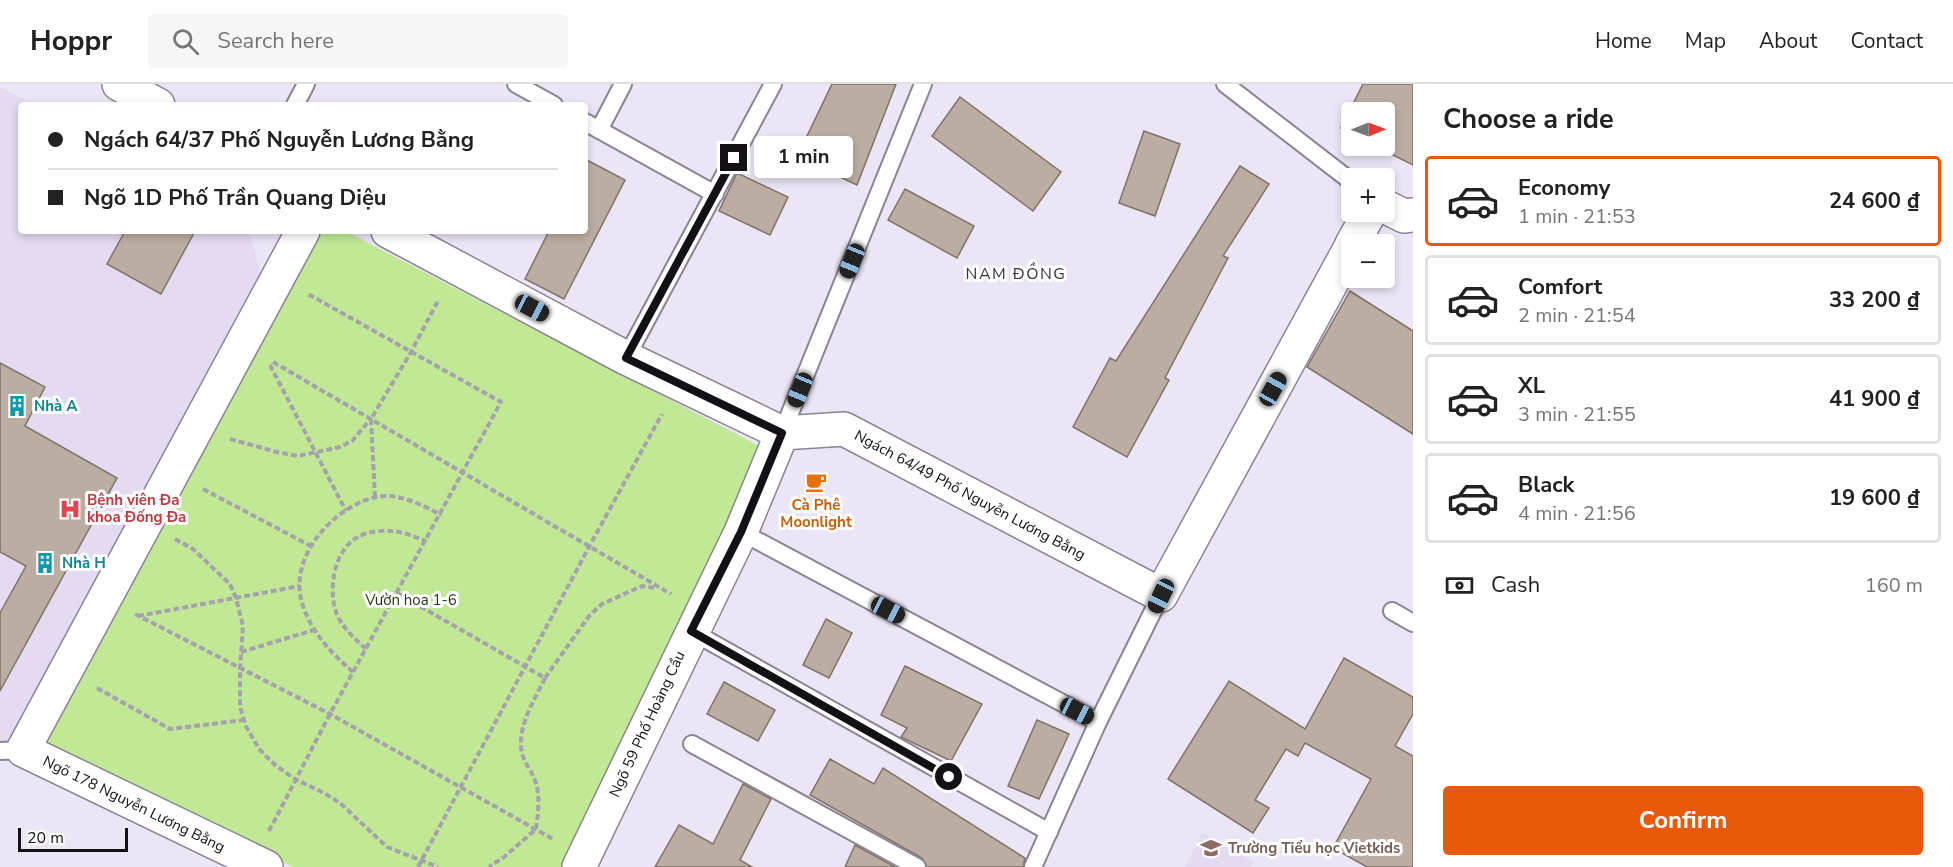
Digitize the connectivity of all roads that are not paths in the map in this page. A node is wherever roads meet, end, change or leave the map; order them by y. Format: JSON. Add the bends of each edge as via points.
{"nodes":[{"id":1,"x":119,"y":84,"type":"edge"},
{"id":2,"x":306,"y":84,"type":"edge"},
{"id":3,"x":516,"y":84,"type":"edge"},
{"id":4,"x":623,"y":84,"type":"edge"},
{"id":5,"x":773,"y":84,"type":"edge"},
{"id":6,"x":923,"y":84,"type":"edge"},
{"id":7,"x":1225,"y":84,"type":"edge"},
{"id":8,"x":152,"y":102,"type":"edge"},
{"id":9,"x":297,"y":102,"type":"edge"},
{"id":10,"x":549,"y":102,"type":"edge"},
{"id":11,"x":592,"y":126,"type":"edge"},
{"id":12,"x":1341,"y":174,"type":"edge"},
{"id":13,"x":715,"y":194,"type":"junction"},
{"id":14,"x":1395,"y":212,"type":"edge"},
{"id":15,"x":1413,"y":215,"type":"edge"},
{"id":16,"x":301,"y":234,"type":"edge"},
{"id":17,"x":394,"y":234,"type":"edge"},
{"id":18,"x":1341,"y":265,"type":"edge"},
{"id":19,"x":626,"y":358,"type":"junction"},
{"id":20,"x":782,"y":433,"type":"junction"},
{"id":21,"x":741,"y":532,"type":"junction"},
{"id":22,"x":1161,"y":596,"type":"junction"},
{"id":23,"x":1392,"y":611,"type":"dead end"},
{"id":24,"x":696,"y":621,"type":"junction"},
{"id":25,"x":1413,"y":622,"type":"edge"},
{"id":26,"x":1098,"y":722,"type":"junction"},
{"id":27,"x":692,"y":744,"type":"dead end"},
{"id":28,"x":11,"y":751,"type":"edge"},
{"id":29,"x":1048,"y":832,"type":"junction"},
{"id":30,"x":582,"y":861,"type":"edge"},
{"id":31,"x":260,"y":864,"type":"edge"},
{"id":32,"x":917,"y":867,"type":"edge"},
{"id":33,"x":1033,"y":867,"type":"edge"}],
"edges":[{"from":1,"to":8,"type":"street"},
{"from":2,"to":9,"type":"lane"},
{"from":3,"to":10,"type":"lane"},
{"from":4,"to":11,"type":"lane"},
{"from":5,"to":13,"type":"lane"},
{"from":6,"to":20,"type":"lane","name":"Ngõ 59 Phố Hoàng Cầu"},
{"from":7,"to":12,"type":"lane"},
{"from":11,"to":13,"type":"lane"},
{"from":13,"to":19,"type":"lane"},
{"from":14,"to":15,"type":"street"},
{"from":16,"to":28,"type":"street","via":[[66,670]]},
{"from":17,"to":19,"type":"street","name":"Ngách 64/49 Phố Nguyễn Lương Bằng"},
{"from":18,"to":22,"type":"street"},
{"from":19,"to":20,"type":"street","name":"Ngách 64/49 Phố Nguyễn Lương Bằng"},
{"from":20,"to":21,"type":"street","name":"Ngõ 59 Phố Hoàng Cầu"},
{"from":20,"to":22,"type":"street","name":"Ngách 64/49 Phố Nguyễn Lương Bằng","via":[[844,429]]},
{"from":21,"to":24,"type":"street","name":"Ngõ 59 Phố Hoàng Cầu"},
{"from":21,"to":26,"type":"lane"},
{"from":22,"to":26,"type":"lane"},
{"from":23,"to":25,"type":"lane"},
{"from":24,"to":29,"type":"lane"},
{"from":24,"to":30,"type":"street","name":"Ngõ 59 Phố Hoàng Cầu"},
{"from":26,"to":29,"type":"lane"},
{"from":27,"to":32,"type":"lane"},
{"from":28,"to":31,"type":"street","name":"Ngõ 178 Nguyễn Lương Bằng"},
{"from":29,"to":33,"type":"lane"}]}
